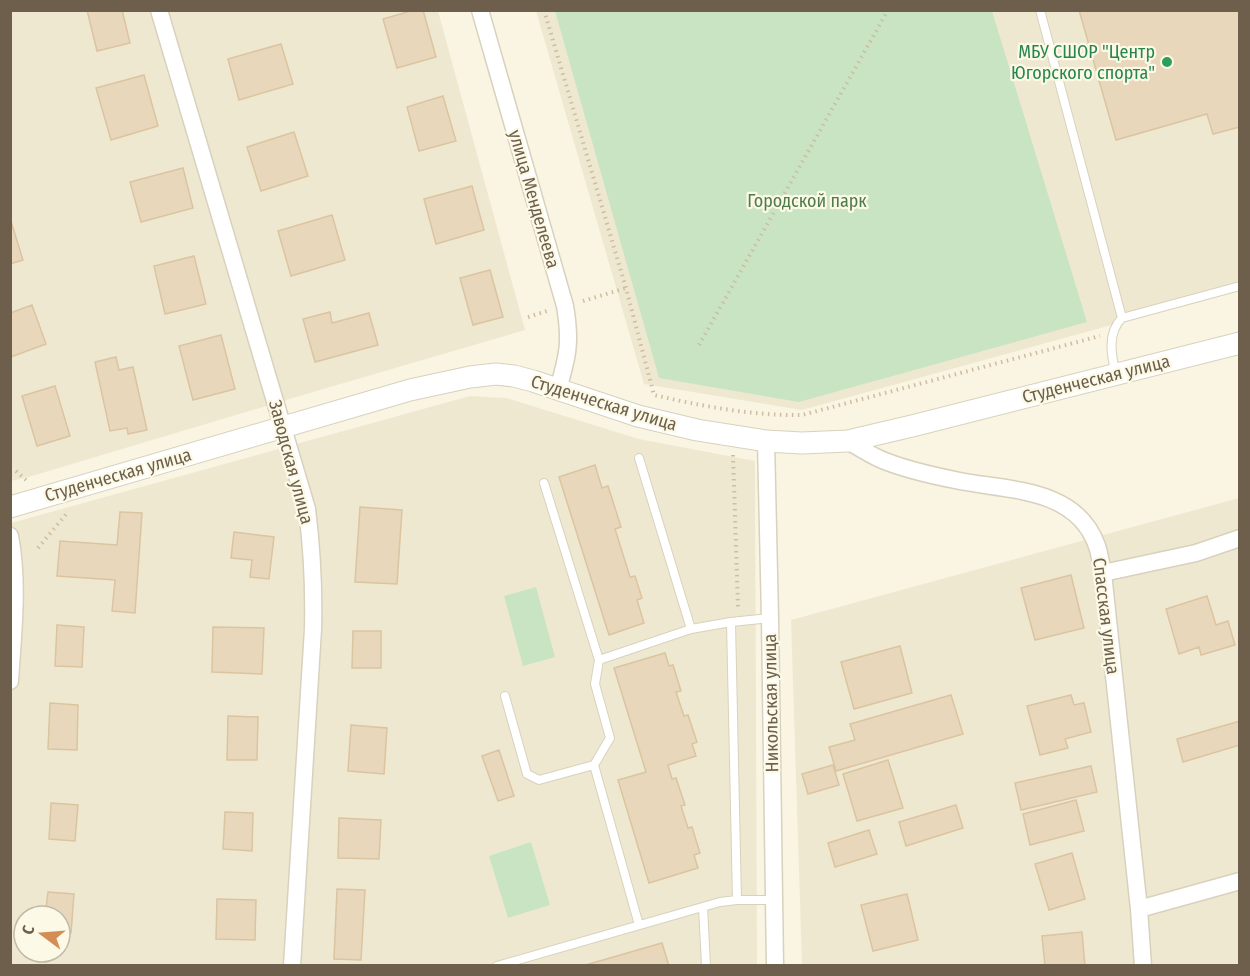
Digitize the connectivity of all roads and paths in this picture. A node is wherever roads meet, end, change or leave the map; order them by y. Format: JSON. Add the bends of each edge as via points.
{"nodes":[{"id":1,"x":159,"y":10,"type":"edge"},
{"id":2,"x":480,"y":10,"type":"edge"},
{"id":3,"x":544,"y":10,"type":"edge"},
{"id":4,"x":888,"y":10,"type":"edge"},
{"id":5,"x":1040,"y":10,"type":"edge"},
{"id":6,"x":1239,"y":286,"type":"edge"},
{"id":7,"x":1122,"y":318,"type":"junction"},
{"id":8,"x":1114,"y":332,"type":"junction"},
{"id":9,"x":1239,"y":343,"type":"edge"},
{"id":10,"x":699,"y":345,"type":"dead end"},
{"id":11,"x":1116,"y":374,"type":"junction"},
{"id":12,"x":558,"y":389,"type":"junction"},
{"id":13,"x":283,"y":427,"type":"junction"},
{"id":14,"x":766,"y":441,"type":"junction"},
{"id":15,"x":848,"y":441,"type":"junction"},
{"id":16,"x":723,"y":452,"type":"dead end"},
{"id":17,"x":639,"y":458,"type":"dead end"},
{"id":18,"x":544,"y":483,"type":"dead end"},
{"id":19,"x":10,"y":507,"type":"edge"},
{"id":20,"x":70,"y":510,"type":"dead end"},
{"id":21,"x":10,"y":536,"type":"edge"},
{"id":22,"x":1239,"y":538,"type":"edge"},
{"id":23,"x":38,"y":548,"type":"dead end"},
{"id":24,"x":1103,"y":573,"type":"junction"},
{"id":25,"x":770,"y":618,"type":"junction"},
{"id":26,"x":735,"y":621,"type":"junction"},
{"id":27,"x":691,"y":629,"type":"junction"},
{"id":28,"x":599,"y":660,"type":"junction"},
{"id":29,"x":11,"y":669,"type":"edge"},
{"id":30,"x":10,"y":681,"type":"edge"},
{"id":31,"x":505,"y":696,"type":"dead end"},
{"id":32,"x":594,"y":765,"type":"junction"},
{"id":33,"x":1239,"y":881,"type":"edge"},
{"id":34,"x":736,"y":900,"type":"junction"},
{"id":35,"x":774,"y":900,"type":"junction"},
{"id":36,"x":703,"y":907,"type":"junction"},
{"id":37,"x":1139,"y":909,"type":"junction"},
{"id":38,"x":639,"y":925,"type":"junction"},
{"id":39,"x":292,"y":966,"type":"edge"},
{"id":40,"x":497,"y":966,"type":"edge"},
{"id":41,"x":706,"y":966,"type":"edge"},
{"id":42,"x":775,"y":966,"type":"edge"},
{"id":43,"x":1143,"y":966,"type":"edge"}],
"edges":[{"from":1,"to":13,"type":"street","name":"Заводская улица"},
{"from":2,"to":12,"type":"street","name":"улица Менделеева","via":[[565,306],[568,349]]},
{"from":3,"to":8,"type":"path","via":[[654,394],[687,403],[776,416],[802,415]]},
{"from":4,"to":10,"type":"path"},
{"from":5,"to":7,"type":"lane"},
{"from":6,"to":7,"type":"lane"},
{"from":7,"to":8,"type":"lane"},
{"from":8,"to":11,"type":"lane","via":[[1112,358]]},
{"from":9,"to":11,"type":"street","name":"Студенческая улица"},
{"from":11,"to":15,"type":"street","name":"Студенческая улица"},
{"from":12,"to":13,"type":"street","name":"Студенческая улица","via":[[514,376],[470,376]]},
{"from":12,"to":14,"type":"street","name":"Студенческая улица","via":[[663,423]]},
{"from":13,"to":19,"type":"street","name":"Студенческая улица"},
{"from":13,"to":39,"type":"street","name":"Заводская улица","via":[[307,509],[314,584]]},
{"from":14,"to":15,"type":"street","name":"Студенческая улица"},
{"from":14,"to":25,"type":"street","name":"Никольская улица"},
{"from":15,"to":24,"type":"street","name":"Спасская улица","via":[[880,459],[918,472],[1038,494],[1062,504],[1083,522],[1096,544]]},
{"from":16,"to":26,"type":"path","via":[[733,454]]},
{"from":17,"to":27,"type":"lane"},
{"from":18,"to":28,"type":"lane"},
{"from":20,"to":23,"type":"path"},
{"from":21,"to":29,"type":"street","via":[[15,574]]},
{"from":22,"to":24,"type":"street","via":[[1196,553]]},
{"from":24,"to":37,"type":"street","name":"Спасская улица"},
{"from":25,"to":26,"type":"lane"},
{"from":25,"to":35,"type":"street","name":"Никольская улица"},
{"from":26,"to":27,"type":"lane"},
{"from":26,"to":34,"type":"lane"},
{"from":27,"to":28,"type":"lane"},
{"from":28,"to":32,"type":"lane","via":[[595,684],[610,738]]},
{"from":29,"to":30,"type":"street"},
{"from":31,"to":32,"type":"lane","via":[[527,774],[539,780]]},
{"from":32,"to":38,"type":"lane"},
{"from":33,"to":37,"type":"street"},
{"from":34,"to":35,"type":"lane"},
{"from":34,"to":36,"type":"lane"},
{"from":35,"to":42,"type":"street","name":"Никольская улица"},
{"from":36,"to":38,"type":"lane"},
{"from":36,"to":41,"type":"lane"},
{"from":37,"to":43,"type":"street","name":"Спасская улица"},
{"from":38,"to":40,"type":"lane"}]}
